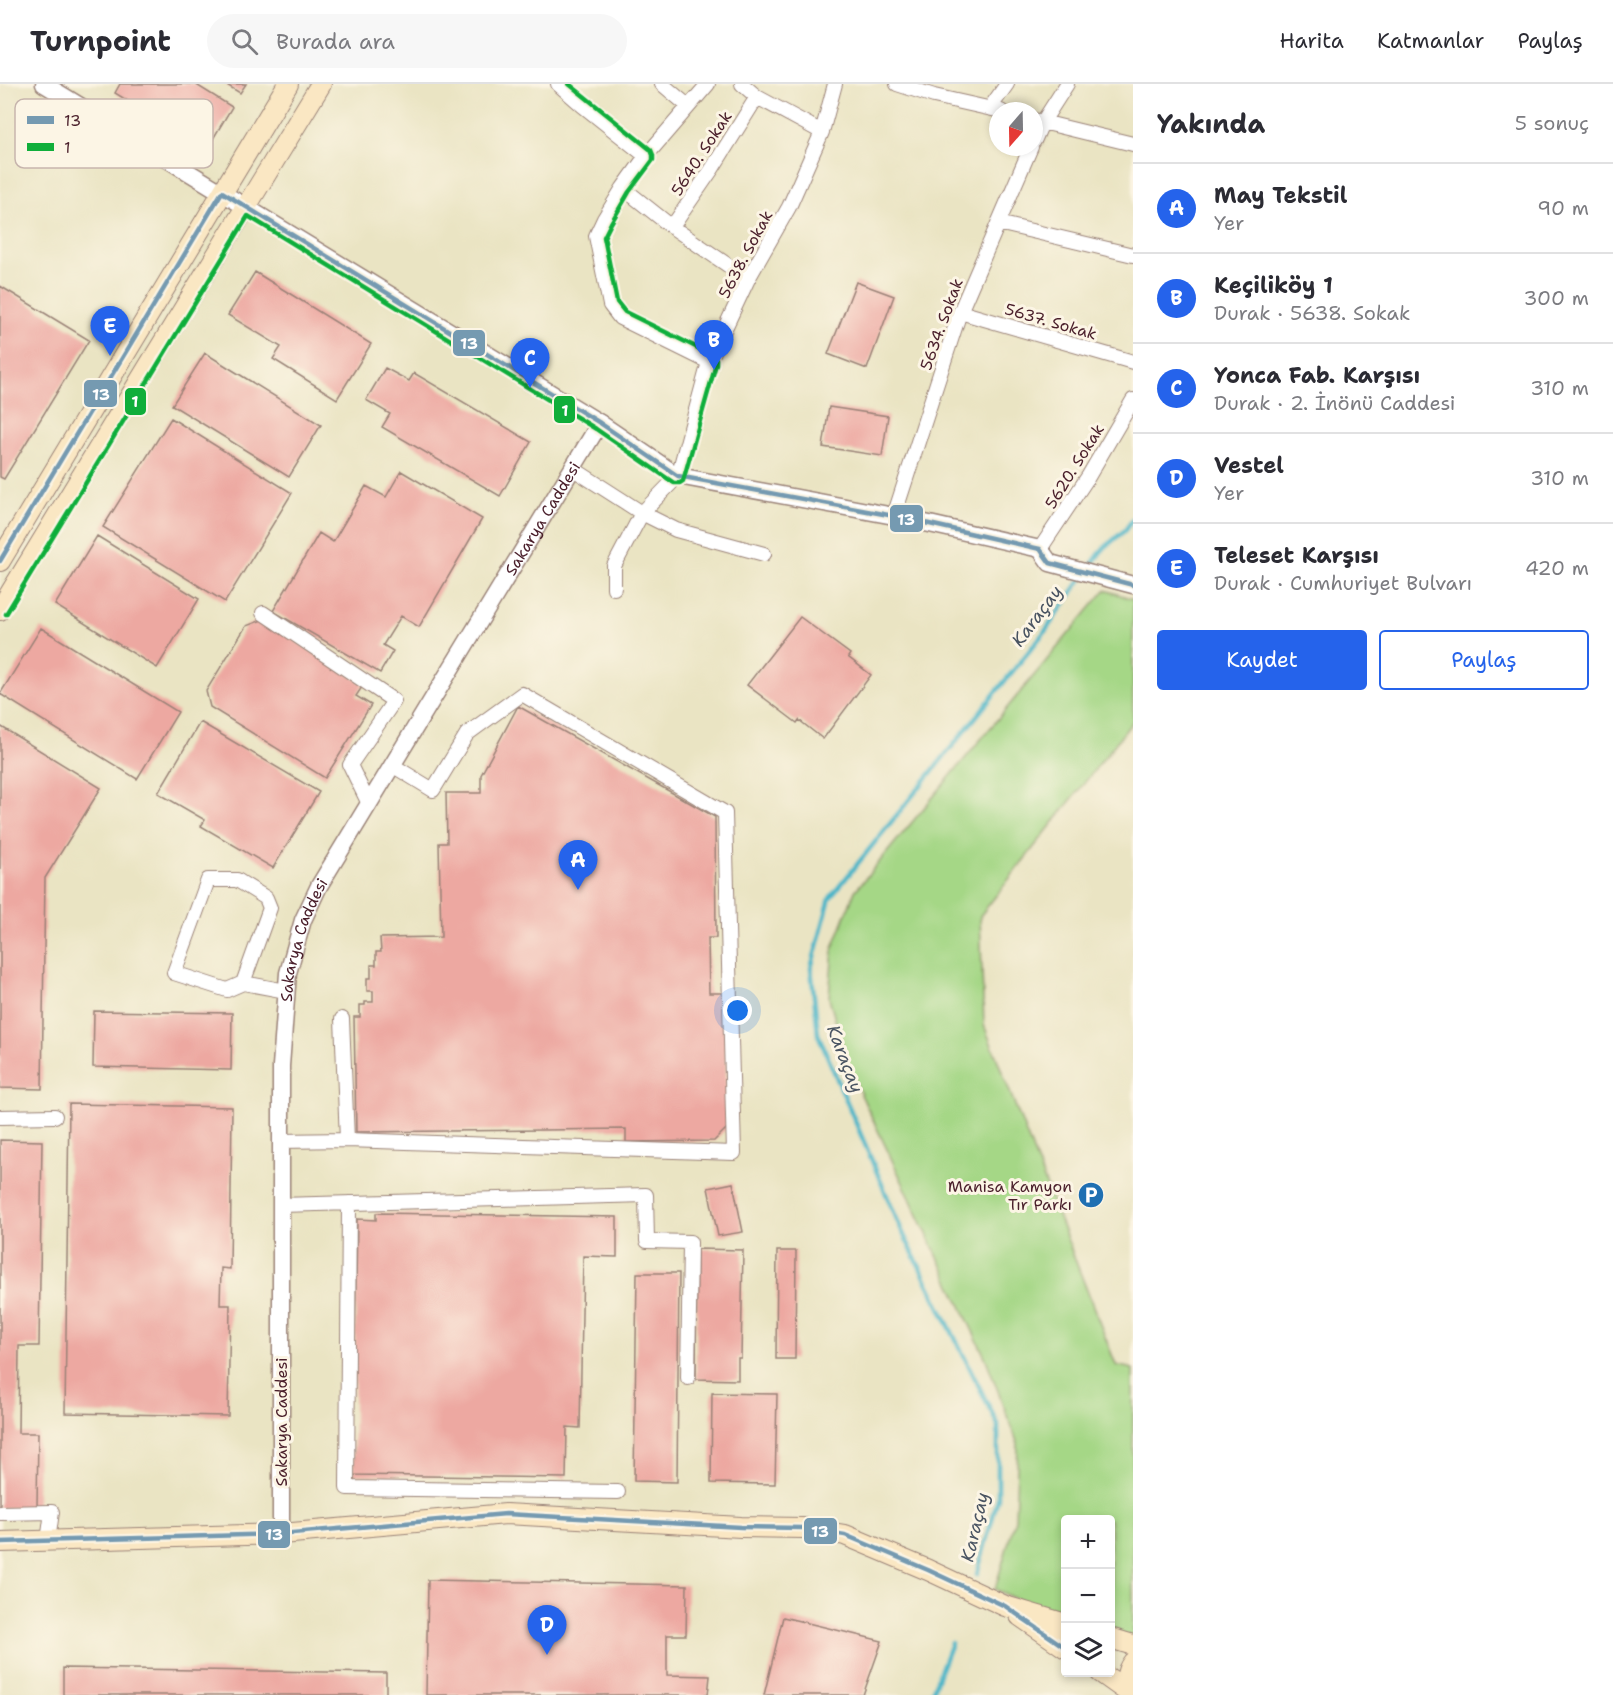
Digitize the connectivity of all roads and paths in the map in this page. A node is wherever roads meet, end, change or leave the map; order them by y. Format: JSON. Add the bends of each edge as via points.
{"nodes":[{"id":1,"x":44,"y":84,"type":"edge"},
{"id":2,"x":288,"y":84,"type":"edge"},
{"id":3,"x":321,"y":84,"type":"edge"},
{"id":4,"x":558,"y":84,"type":"edge"},
{"id":5,"x":662,"y":84,"type":"edge"},
{"id":6,"x":708,"y":84,"type":"edge"},
{"id":7,"x":742,"y":84,"type":"edge"},
{"id":8,"x":835,"y":84,"type":"edge"},
{"id":9,"x":897,"y":84,"type":"edge"},
{"id":10,"x":1007,"y":84,"type":"edge"},
{"id":11,"x":1067,"y":84,"type":"edge"},
{"id":12,"x":937,"y":90,"type":"edge"},
{"id":13,"x":757,"y":97,"type":"junction"},
{"id":14,"x":69,"y":99,"type":"edge"},
{"id":15,"x":999,"y":102,"type":"edge"},
{"id":16,"x":688,"y":106,"type":"junction"},
{"id":17,"x":989,"y":107,"type":"edge"},
{"id":18,"x":1043,"y":115,"type":"edge"},
{"id":19,"x":1043,"y":122,"type":"edge"},
{"id":20,"x":822,"y":132,"type":"junction"},
{"id":21,"x":1133,"y":144,"type":"edge"},
{"id":22,"x":646,"y":156,"type":"junction"},
{"id":23,"x":1027,"y":156,"type":"edge"},
{"id":24,"x":182,"y":168,"type":"edge"},
{"id":25,"x":623,"y":188,"type":"junction"},
{"id":26,"x":222,"y":192,"type":"junction"},
{"id":27,"x":245,"y":207,"type":"junction"},
{"id":28,"x":998,"y":223,"type":"junction"},
{"id":29,"x":672,"y":227,"type":"junction"},
{"id":30,"x":1133,"y":255,"type":"edge"},
{"id":31,"x":748,"y":279,"type":"junction"},
{"id":32,"x":960,"y":312,"type":"junction"},
{"id":33,"x":709,"y":362,"type":"junction"},
{"id":34,"x":1133,"y":362,"type":"edge"},
{"id":35,"x":1133,"y":400,"type":"edge"},
{"id":36,"x":600,"y":423,"type":"junction"},
{"id":37,"x":572,"y":468,"type":"junction"},
{"id":38,"x":678,"y":476,"type":"junction"},
{"id":39,"x":642,"y":513,"type":"junction"},
{"id":40,"x":894,"y":516,"type":"junction"},
{"id":41,"x":1040,"y":549,"type":"junction"},
{"id":42,"x":764,"y":554,"type":"dead end"},
{"id":43,"x":0,"y":561,"type":"edge"},
{"id":44,"x":1129,"y":584,"type":"edge"},
{"id":45,"x":614,"y":588,"type":"dead end"},
{"id":46,"x":0,"y":610,"type":"edge"},
{"id":47,"x":263,"y":613,"type":"dead end"},
{"id":48,"x":392,"y":765,"type":"junction"},
{"id":49,"x":369,"y":804,"type":"junction"},
{"id":50,"x":243,"y":983,"type":"junction"},
{"id":51,"x":286,"y":991,"type":"junction"},
{"id":52,"x":342,"y":1019,"type":"dead end"},
{"id":53,"x":55,"y":1116,"type":"dead end"},
{"id":54,"x":0,"y":1117,"type":"edge"},
{"id":55,"x":347,"y":1140,"type":"junction"},
{"id":56,"x":280,"y":1141,"type":"junction"},
{"id":57,"x":349,"y":1203,"type":"junction"},
{"id":58,"x":280,"y":1204,"type":"junction"},
{"id":59,"x":688,"y":1378,"type":"dead end"},
{"id":60,"x":618,"y":1492,"type":"dead end"},
{"id":61,"x":0,"y":1514,"type":"edge"},
{"id":62,"x":281,"y":1534,"type":"junction"},
{"id":63,"x":48,"y":1541,"type":"junction"},
{"id":64,"x":0,"y":1542,"type":"edge"},
{"id":65,"x":1005,"y":1606,"type":"junction"},
{"id":66,"x":1062,"y":1623,"type":"edge"},
{"id":67,"x":1115,"y":1640,"type":"edge"},
{"id":68,"x":1061,"y":1645,"type":"edge"},
{"id":69,"x":1133,"y":1645,"type":"edge"},
{"id":70,"x":1133,"y":1662,"type":"edge"},
{"id":71,"x":1107,"y":1677,"type":"edge"},
{"id":72,"x":1129,"y":1694,"type":"edge"}],
"edges":[{"from":1,"to":14,"type":"street"},
{"from":2,"to":26,"type":"main road"},
{"from":3,"to":27,"type":"main road"},
{"from":4,"to":22,"type":"street"},
{"from":5,"to":16,"type":"street"},
{"from":6,"to":16,"type":"street"},
{"from":7,"to":13,"type":"street"},
{"from":8,"to":20,"type":"street","name":"5638. Sokak"},
{"from":9,"to":12,"type":"street"},
{"from":10,"to":15,"type":"street"},
{"from":11,"to":18,"type":"street"},
{"from":12,"to":17,"type":"street"},
{"from":13,"to":20,"type":"street"},
{"from":13,"to":29,"type":"street","name":"5640. Sokak"},
{"from":16,"to":22,"type":"street"},
{"from":19,"to":21,"type":"street"},
{"from":20,"to":31,"type":"street","name":"5638. Sokak","via":[[789,207]]},
{"from":22,"to":25,"type":"street"},
{"from":23,"to":28,"type":"street","name":"5634. Sokak"},
{"from":24,"to":26,"type":"street"},
{"from":25,"to":29,"type":"street"},
{"from":25,"to":33,"type":"street","via":[[596,236],[610,305],[620,318]]},
{"from":26,"to":27,"type":"street"},
{"from":26,"to":43,"type":"main road"},
{"from":27,"to":36,"type":"street"},
{"from":27,"to":46,"type":"main road"},
{"from":28,"to":30,"type":"street"},
{"from":28,"to":32,"type":"street","name":"5634. Sokak"},
{"from":29,"to":31,"type":"street"},
{"from":31,"to":33,"type":"street","name":"5638. Sokak"},
{"from":32,"to":34,"type":"street","name":"5637. Sokak"},
{"from":32,"to":40,"type":"street","name":"5634. Sokak"},
{"from":33,"to":38,"type":"street","name":"5638. Sokak"},
{"from":35,"to":41,"type":"street","name":"5620. Sokak"},
{"from":36,"to":37,"type":"street","name":"Sakarya Caddesi"},
{"from":36,"to":38,"type":"street"},
{"from":37,"to":39,"type":"street"},
{"from":37,"to":48,"type":"street","name":"Sakarya Caddesi"},
{"from":38,"to":39,"type":"street"},
{"from":38,"to":40,"type":"street"},
{"from":39,"to":42,"type":"street","via":[[676,530]]},
{"from":39,"to":45,"type":"street","via":[[614,566]]},
{"from":40,"to":41,"type":"street"},
{"from":41,"to":44,"type":"street","via":[[1050,563]]},
{"from":47,"to":49,"type":"street","via":[[394,701],[350,765]]},
{"from":48,"to":49,"type":"street","name":"Sakarya Caddesi"},
{"from":48,"to":55,"type":"street","via":[[433,790],[467,734],[522,694],[725,813],[734,1153]]},
{"from":49,"to":51,"type":"street","name":"Sakarya Caddesi","via":[[307,912]]},
{"from":50,"to":50,"type":"street","via":[[227,990],[174,973],[208,880],[237,880],[266,898],[270,908]]},
{"from":50,"to":51,"type":"street"},
{"from":51,"to":56,"type":"street","name":"Sakarya Caddesi"},
{"from":52,"to":55,"type":"street"},
{"from":53,"to":54,"type":"street"},
{"from":55,"to":56,"type":"street"},
{"from":56,"to":58,"type":"street","name":"Sakarya Caddesi"},
{"from":57,"to":58,"type":"street"},
{"from":57,"to":59,"type":"street","via":[[646,1195],[647,1241],[690,1242]]},
{"from":57,"to":60,"type":"street","via":[[347,1488]]},
{"from":58,"to":62,"type":"street","name":"Sakarya Caddesi"},
{"from":61,"to":63,"type":"street","via":[[51,1512]]},
{"from":62,"to":63,"type":"main road"},
{"from":62,"to":65,"type":"main road","via":[[506,1514],[803,1528],[845,1535]]},
{"from":63,"to":64,"type":"main road"},
{"from":65,"to":66,"type":"main road"},
{"from":65,"to":68,"type":"main road"},
{"from":67,"to":69,"type":"main road"},
{"from":70,"to":72,"type":"main road","via":[[1127,1674]]},
{"from":71,"to":72,"type":"main road"}]}
